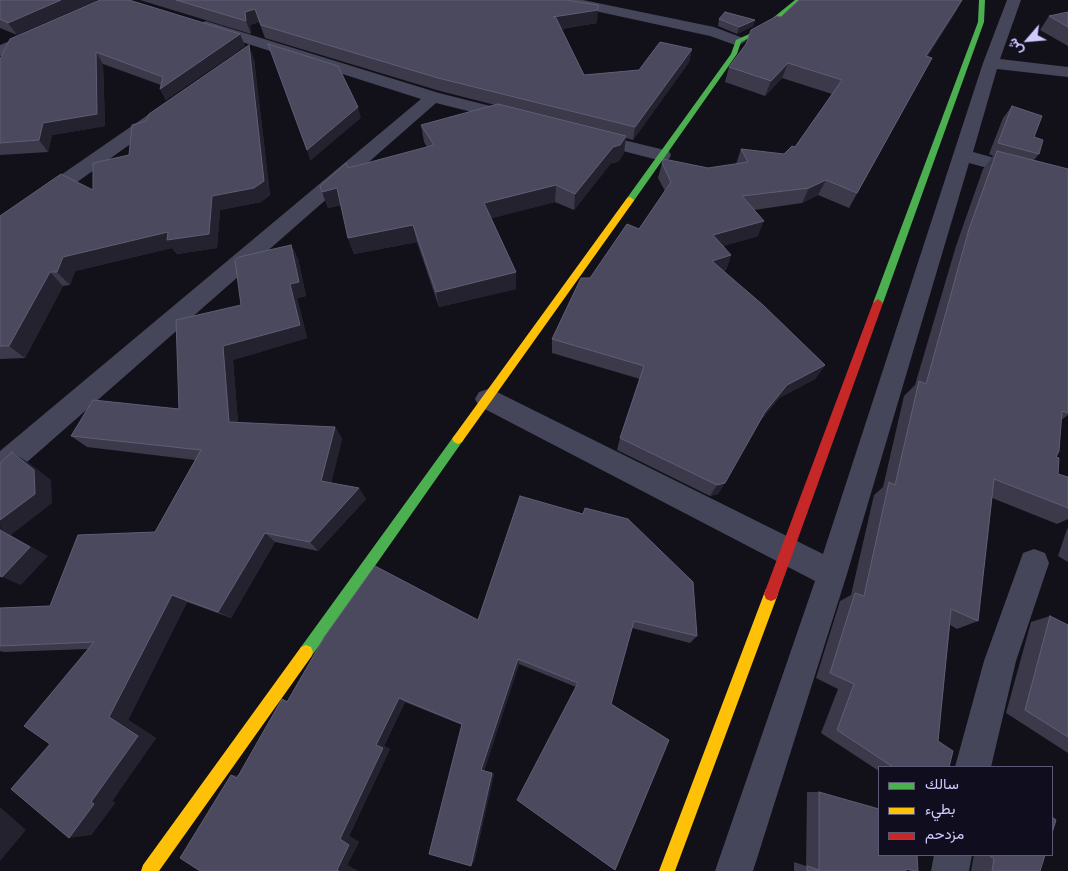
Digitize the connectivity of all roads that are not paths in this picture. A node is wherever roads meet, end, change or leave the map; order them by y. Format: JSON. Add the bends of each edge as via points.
{"nodes":[{"id":1,"x":563,"y":0,"type":"edge"},
{"id":2,"x":799,"y":0,"type":"edge"},
{"id":3,"x":982,"y":0,"type":"edge"},
{"id":4,"x":1014,"y":0,"type":"edge"},
{"id":5,"x":186,"y":20,"type":"edge"},
{"id":6,"x":53,"y":27,"type":"edge"},
{"id":7,"x":738,"y":41,"type":"junction"},
{"id":8,"x":263,"y":43,"type":"junction"},
{"id":9,"x":0,"y":50,"type":"edge"},
{"id":10,"x":247,"y":54,"type":"edge"},
{"id":11,"x":991,"y":63,"type":"junction"},
{"id":12,"x":1068,"y":72,"type":"edge"},
{"id":13,"x":433,"y":97,"type":"junction"},
{"id":14,"x":175,"y":104,"type":"edge"},
{"id":15,"x":528,"y":121,"type":"edge"},
{"id":16,"x":576,"y":133,"type":"edge"},
{"id":17,"x":662,"y":155,"type":"junction"},
{"id":18,"x":962,"y":155,"type":"junction"},
{"id":19,"x":1068,"y":184,"type":"edge"},
{"id":20,"x":0,"y":226,"type":"edge"},
{"id":21,"x":488,"y":399,"type":"junction"},
{"id":22,"x":0,"y":468,"type":"edge"},
{"id":23,"x":787,"y":552,"type":"junction"},
{"id":24,"x":1034,"y":562,"type":"dead end"},
{"id":25,"x":832,"y":574,"type":"junction"},
{"id":26,"x":973,"y":766,"type":"edge"},
{"id":27,"x":953,"y":856,"type":"edge"},
{"id":28,"x":149,"y":871,"type":"edge"},
{"id":29,"x":667,"y":871,"type":"edge"},
{"id":30,"x":734,"y":871,"type":"edge"},
{"id":31,"x":950,"y":871,"type":"edge"}],
"edges":[{"from":1,"to":7,"type":"street","via":[[714,32]]},
{"from":2,"to":7,"type":"street","via":[[760,31]]},
{"from":3,"to":23,"type":"street","via":[[980,22]]},
{"from":4,"to":11,"type":"street"},
{"from":5,"to":8,"type":"street"},
{"from":6,"to":9,"type":"street"},
{"from":7,"to":17,"type":"street","via":[[734,54]]},
{"from":8,"to":10,"type":"street"},
{"from":8,"to":13,"type":"street"},
{"from":11,"to":12,"type":"street"},
{"from":11,"to":18,"type":"street"},
{"from":13,"to":15,"type":"street"},
{"from":13,"to":22,"type":"street"},
{"from":14,"to":20,"type":"street"},
{"from":16,"to":17,"type":"street"},
{"from":17,"to":21,"type":"street"},
{"from":18,"to":19,"type":"street"},
{"from":18,"to":25,"type":"street"},
{"from":21,"to":23,"type":"street"},
{"from":21,"to":28,"type":"street"},
{"from":23,"to":25,"type":"street"},
{"from":23,"to":29,"type":"street"},
{"from":24,"to":26,"type":"street","via":[[1000,661]]},
{"from":25,"to":30,"type":"street"},
{"from":27,"to":31,"type":"street"}]}
